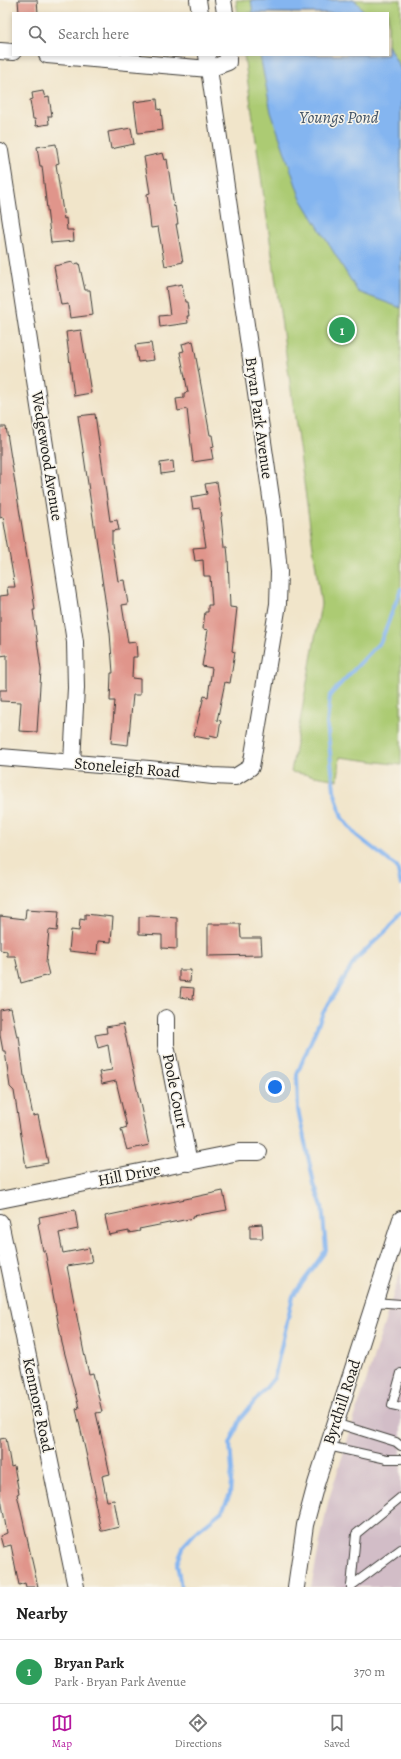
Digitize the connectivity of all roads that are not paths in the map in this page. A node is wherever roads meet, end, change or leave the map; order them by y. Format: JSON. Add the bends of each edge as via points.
{"nodes":[{"id":1,"x":198,"y":0,"type":"edge"},
{"id":2,"x":223,"y":0,"type":"edge"},
{"id":3,"x":200,"y":12,"type":"edge"},
{"id":4,"x":225,"y":12,"type":"edge"},
{"id":5,"x":0,"y":51,"type":"edge"},
{"id":6,"x":12,"y":52,"type":"edge"},
{"id":7,"x":70,"y":56,"type":"edge"},
{"id":8,"x":228,"y":56,"type":"edge"},
{"id":9,"x":208,"y":62,"type":"edge"},
{"id":10,"x":0,"y":151,"type":"edge"},
{"id":11,"x":0,"y":757,"type":"edge"},
{"id":12,"x":72,"y":762,"type":"junction"},
{"id":13,"x":251,"y":767,"type":"joint"},
{"id":14,"x":166,"y":1018,"type":"dead end"},
{"id":15,"x":259,"y":1152,"type":"dead end"},
{"id":16,"x":189,"y":1163,"type":"junction"},
{"id":17,"x":0,"y":1200,"type":"edge"},
{"id":18,"x":401,"y":1219,"type":"edge"},
{"id":19,"x":0,"y":1222,"type":"edge"},
{"id":20,"x":374,"y":1302,"type":"junction"},
{"id":21,"x":401,"y":1304,"type":"edge"},
{"id":22,"x":401,"y":1373,"type":"edge"},
{"id":23,"x":401,"y":1407,"type":"edge"},
{"id":24,"x":336,"y":1422,"type":"junction"},
{"id":25,"x":328,"y":1446,"type":"junction"},
{"id":26,"x":401,"y":1446,"type":"edge"},
{"id":27,"x":401,"y":1459,"type":"edge"},
{"id":28,"x":401,"y":1497,"type":"edge"},
{"id":29,"x":401,"y":1549,"type":"edge"},
{"id":30,"x":351,"y":1586,"type":"edge"},
{"id":31,"x":76,"y":1587,"type":"edge"},
{"id":32,"x":296,"y":1587,"type":"edge"}],
"edges":[{"from":1,"to":3,"type":"street"},
{"from":2,"to":4,"type":"street"},
{"from":5,"to":6,"type":"street"},
{"from":7,"to":9,"type":"street"},
{"from":8,"to":9,"type":"street","via":[[228,62]]},
{"from":9,"to":13,"type":"street","name":"Bryan Park Avenue","via":[[274,518],[279,572],[278,604]]},
{"from":10,"to":12,"type":"street","name":"Wedgewood Avenue","via":[[75,642],[76,688]]},
{"from":11,"to":12,"type":"street","name":"Stoneleigh Road"},
{"from":12,"to":13,"type":"street","name":"Stoneleigh Road","via":[[235,777]]},
{"from":14,"to":16,"type":"street","name":"Poole Court","via":[[166,1045]]},
{"from":15,"to":16,"type":"street","name":"Hill Drive","via":[[239,1152]]},
{"from":16,"to":17,"type":"street","name":"Hill Drive"},
{"from":18,"to":20,"type":"street","name":"Byrdhill Road"},
{"from":19,"to":31,"type":"street","name":"Kenmore Road"},
{"from":20,"to":21,"type":"lane"},
{"from":20,"to":24,"type":"street","name":"Byrdhill Road"},
{"from":22,"to":23,"type":"lane","via":[[392,1405]]},
{"from":24,"to":25,"type":"street","name":"Byrdhill Road"},
{"from":24,"to":26,"type":"lane","via":[[396,1442]]},
{"from":25,"to":27,"type":"lane","via":[[387,1459]]},
{"from":25,"to":32,"type":"street","name":"Byrdhill Road","via":[[305,1524]]},
{"from":28,"to":30,"type":"lane","via":[[356,1534]]},
{"from":29,"to":30,"type":"lane"}]}
